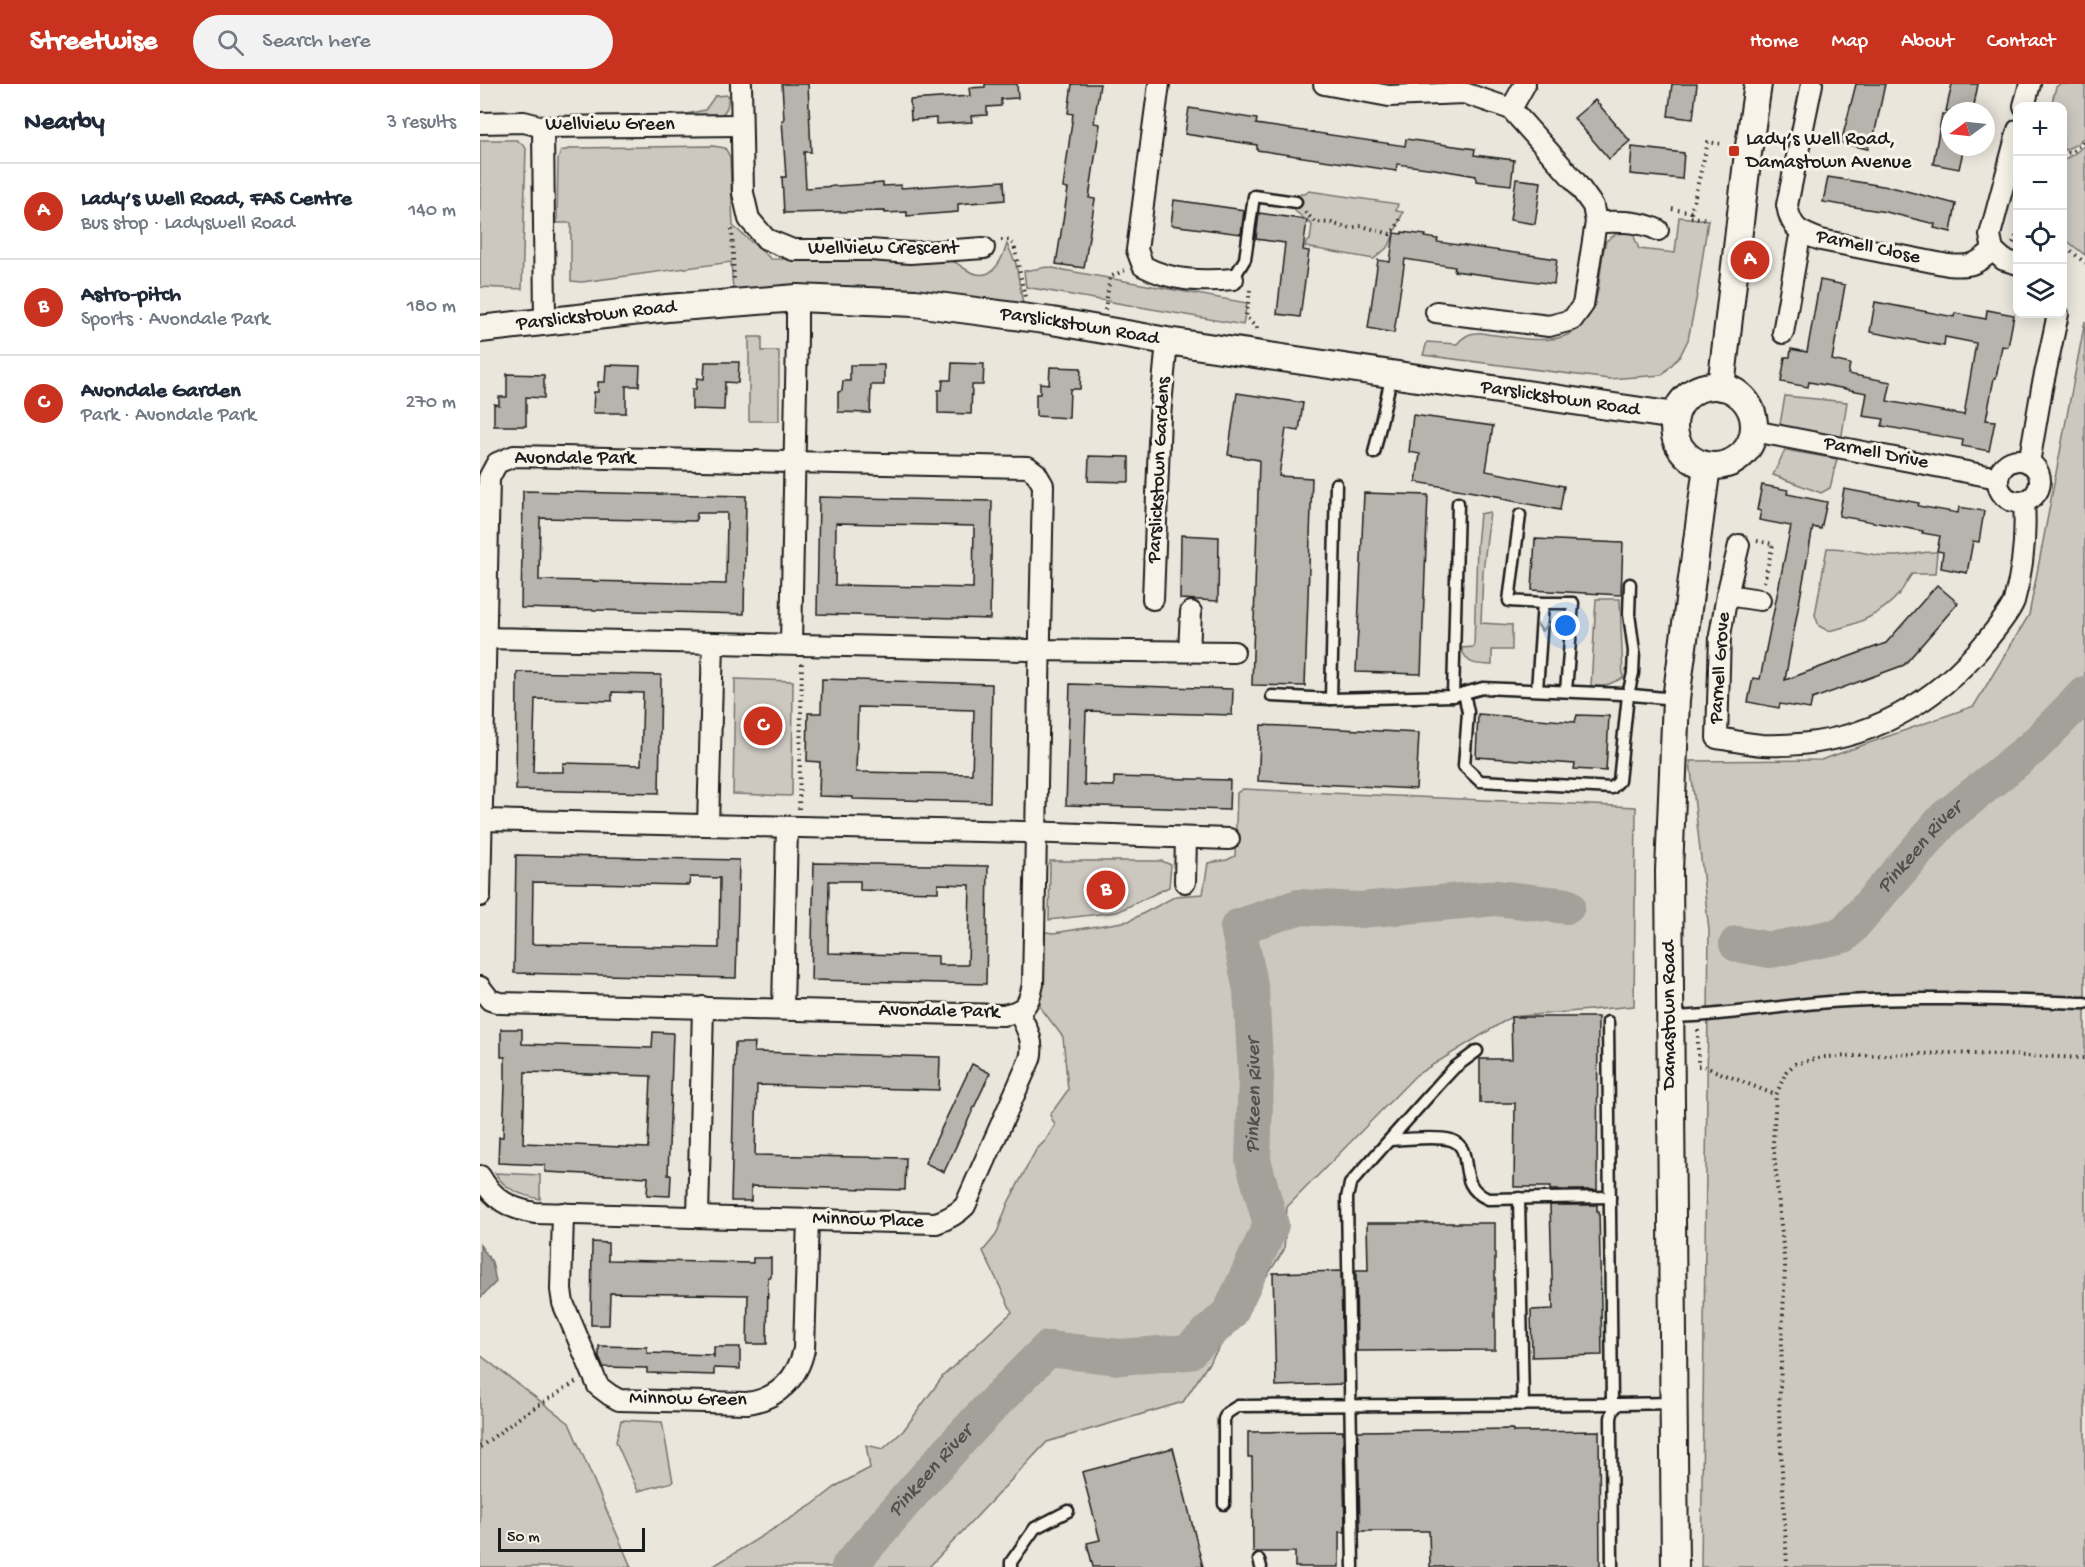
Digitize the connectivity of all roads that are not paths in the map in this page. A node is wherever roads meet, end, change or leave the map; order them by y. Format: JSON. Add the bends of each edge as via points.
{"nodes":[{"id":1,"x":741,"y":84,"type":"edge"},
{"id":2,"x":1159,"y":84,"type":"edge"},
{"id":3,"x":1324,"y":84,"type":"edge"},
{"id":4,"x":1525,"y":84,"type":"edge"},
{"id":5,"x":1758,"y":84,"type":"edge"},
{"id":6,"x":1812,"y":84,"type":"edge"},
{"id":7,"x":2030,"y":84,"type":"edge"},
{"id":8,"x":2025,"y":102,"type":"edge"},
{"id":9,"x":1511,"y":109,"type":"junction"},
{"id":10,"x":480,"y":123,"type":"edge"},
{"id":11,"x":741,"y":125,"type":"junction"},
{"id":12,"x":543,"y":127,"type":"junction"},
{"id":13,"x":2013,"y":149,"type":"edge"},
{"id":14,"x":1296,"y":202,"type":"road end"},
{"id":15,"x":1596,"y":222,"type":"junction"},
{"id":16,"x":1658,"y":230,"type":"dead end"},
{"id":17,"x":1803,"y":233,"type":"junction"},
{"id":18,"x":984,"y":248,"type":"road end"},
{"id":19,"x":1993,"y":250,"type":"junction"},
{"id":20,"x":2013,"y":263,"type":"edge"},
{"id":21,"x":1233,"y":279,"type":"joint"},
{"id":22,"x":796,"y":298,"type":"junction"},
{"id":23,"x":1436,"y":312,"type":"dead end"},
{"id":24,"x":2057,"y":318,"type":"edge"},
{"id":25,"x":544,"y":320,"type":"junction"},
{"id":26,"x":480,"y":329,"type":"edge"},
{"id":27,"x":1783,"y":333,"type":"dead end"},
{"id":28,"x":1167,"y":341,"type":"junction"},
{"id":29,"x":1392,"y":374,"type":"junction"},
{"id":30,"x":1720,"y":387,"type":"junction"},
{"id":31,"x":1675,"y":416,"type":"junction"},
{"id":32,"x":1754,"y":431,"type":"junction"},
{"id":33,"x":1374,"y":453,"type":"dead end"},
{"id":34,"x":795,"y":463,"type":"junction"},
{"id":35,"x":2029,"y":463,"type":"junction"},
{"id":36,"x":1707,"y":466,"type":"junction"},
{"id":37,"x":1998,"y":478,"type":"junction"},
{"id":38,"x":1336,"y":484,"type":"dead end"},
{"id":39,"x":2024,"y":501,"type":"junction"},
{"id":40,"x":1458,"y":503,"type":"dead end"},
{"id":41,"x":1520,"y":515,"type":"dead end"},
{"id":42,"x":1739,"y":545,"type":"road end"},
{"id":43,"x":1630,"y":584,"type":"dead end"},
{"id":44,"x":1727,"y":595,"type":"junction"},
{"id":45,"x":1153,"y":599,"type":"dead end"},
{"id":46,"x":1760,"y":600,"type":"road end"},
{"id":47,"x":1543,"y":603,"type":"junction"},
{"id":48,"x":1191,"y":612,"type":"dead end"},
{"id":49,"x":485,"y":638,"type":"junction"},
{"id":50,"x":713,"y":643,"type":"junction"},
{"id":51,"x":797,"y":645,"type":"junction"},
{"id":52,"x":1040,"y":649,"type":"junction"},
{"id":53,"x":1189,"y":651,"type":"junction"},
{"id":54,"x":1234,"y":651,"type":"dead end"},
{"id":55,"x":1537,"y":690,"type":"junction"},
{"id":56,"x":1566,"y":692,"type":"junction"},
{"id":57,"x":1628,"y":694,"type":"junction"},
{"id":58,"x":1459,"y":695,"type":"junction"},
{"id":59,"x":1272,"y":696,"type":"dead end"},
{"id":60,"x":1331,"y":699,"type":"junction"},
{"id":61,"x":1676,"y":699,"type":"junction"},
{"id":62,"x":482,"y":820,"type":"junction"},
{"id":63,"x":708,"y":825,"type":"junction"},
{"id":64,"x":793,"y":827,"type":"junction"},
{"id":65,"x":1036,"y":833,"type":"junction"},
{"id":66,"x":1186,"y":838,"type":"junction"},
{"id":67,"x":1229,"y":839,"type":"dead end"},
{"id":68,"x":1185,"y":882,"type":"dead end"},
{"id":69,"x":480,"y":896,"type":"edge"},
{"id":70,"x":483,"y":1000,"type":"edge"},
{"id":71,"x":2085,"y":1003,"type":"edge"},
{"id":72,"x":703,"y":1007,"type":"junction"},
{"id":73,"x":783,"y":1009,"type":"junction"},
{"id":74,"x":1018,"y":1011,"type":"junction"},
{"id":75,"x":1670,"y":1017,"type":"junction"},
{"id":76,"x":1608,"y":1022,"type":"dead end"},
{"id":77,"x":1477,"y":1051,"type":"dead end"},
{"id":78,"x":1390,"y":1140,"type":"junction"},
{"id":79,"x":480,"y":1176,"type":"edge"},
{"id":80,"x":1610,"y":1197,"type":"junction"},
{"id":81,"x":1519,"y":1198,"type":"junction"},
{"id":82,"x":563,"y":1213,"type":"junction"},
{"id":83,"x":698,"y":1216,"type":"junction"},
{"id":84,"x":808,"y":1219,"type":"junction"},
{"id":85,"x":1674,"y":1403,"type":"junction"},
{"id":86,"x":1615,"y":1404,"type":"junction"},
{"id":87,"x":1523,"y":1405,"type":"junction"},
{"id":88,"x":1350,"y":1406,"type":"junction"},
{"id":89,"x":1224,"y":1504,"type":"dead end"},
{"id":90,"x":1068,"y":1511,"type":"dead end"},
{"id":91,"x":1011,"y":1567,"type":"edge"},
{"id":92,"x":1353,"y":1567,"type":"edge"},
{"id":93,"x":1612,"y":1567,"type":"edge"},
{"id":94,"x":1675,"y":1567,"type":"edge"}],
"edges":[{"from":1,"to":11,"type":"street","name":"Wellview Crescent"},
{"from":2,"to":21,"type":"street","via":[[1137,250],[1143,266],[1159,275],[1203,282]]},
{"from":3,"to":9,"type":"street","via":[[1389,96],[1464,93]]},
{"from":4,"to":9,"type":"street"},
{"from":5,"to":30,"type":"street"},
{"from":6,"to":17,"type":"street","via":[[1787,205],[1789,218]]},
{"from":7,"to":8,"type":"street"},
{"from":9,"to":15,"type":"street","via":[[1575,181],[1593,206]]},
{"from":10,"to":12,"type":"street","name":"Wellview Green","via":[[524,122]]},
{"from":11,"to":12,"type":"street","name":"Wellview Green"},
{"from":11,"to":18,"type":"street","name":"Wellview Crescent","via":[[743,193],[748,216],[766,239],[793,250],[909,253]]},
{"from":12,"to":25,"type":"street"},
{"from":13,"to":19,"type":"street","via":[[1990,235]]},
{"from":14,"to":21,"type":"lane","via":[[1254,196],[1245,259]]},
{"from":15,"to":16,"type":"street","via":[[1634,222]]},
{"from":15,"to":23,"type":"street","via":[[1583,304],[1572,320],[1549,326]]},
{"from":17,"to":19,"type":"street","name":"Parnell Close","via":[[1948,266],[1975,264]]},
{"from":17,"to":27,"type":"street","name":"Parnell Close"},
{"from":19,"to":20,"type":"street"},
{"from":22,"to":25,"type":"street","name":"Parslickstown Road"},
{"from":22,"to":28,"type":"street","name":"Parslickstown Road","via":[[915,303]]},
{"from":22,"to":34,"type":"street"},
{"from":24,"to":35,"type":"street"},
{"from":25,"to":26,"type":"street","name":"Parslickstown Road"},
{"from":28,"to":29,"type":"street","name":"Parslickstown Road"},
{"from":28,"to":45,"type":"street","name":"Parslickstown Gardens"},
{"from":29,"to":31,"type":"street","name":"Parslickstown Road"},
{"from":29,"to":33,"type":"lane"},
{"from":30,"to":31,"type":"street","via":[[1692,392]]},
{"from":30,"to":32,"type":"street","via":[[1746,402]]},
{"from":31,"to":36,"type":"street","via":[[1674,433],[1680,448],[1692,460]]},
{"from":32,"to":36,"type":"street","via":[[1749,446],[1738,458],[1724,465]]},
{"from":32,"to":37,"type":"street","name":"Parnell Drive"},
{"from":34,"to":49,"type":"street","name":"Avondale Park","via":[[514,456],[504,459],[497,463],[489,478]]},
{"from":34,"to":51,"type":"street"},
{"from":34,"to":52,"type":"street","name":"Avondale Park","via":[[1028,467],[1036,473],[1043,485]]},
{"from":35,"to":37,"type":"street","via":[[2009,462]]},
{"from":35,"to":39,"type":"street","via":[[2040,480],[2036,494]]},
{"from":36,"to":61,"type":"street","name":"Damastown Road"},
{"from":37,"to":39,"type":"street","via":[[2005,497]]},
{"from":38,"to":60,"type":"lane"},
{"from":39,"to":44,"type":"street","name":"Parnell Grove","via":[[2026,533],[2013,603],[1990,637],[1959,671],[1934,693],[1877,726],[1830,739],[1791,744],[1760,745],[1717,738],[1720,635]]},
{"from":40,"to":58,"type":"lane"},
{"from":41,"to":47,"type":"lane","via":[[1509,601]]},
{"from":42,"to":44,"type":"street","name":"Parnell Grove"},
{"from":43,"to":57,"type":"lane","via":[[1634,651]]},
{"from":44,"to":46,"type":"street"},
{"from":47,"to":55,"type":"lane","one_way":true},
{"from":47,"to":56,"type":"lane","via":[[1574,603]]},
{"from":48,"to":53,"type":"street"},
{"from":49,"to":50,"type":"street"},
{"from":49,"to":62,"type":"street","name":"Avondale Park"},
{"from":50,"to":51,"type":"street"},
{"from":50,"to":63,"type":"street"},
{"from":51,"to":52,"type":"street"},
{"from":52,"to":53,"type":"street"},
{"from":52,"to":65,"type":"street","name":"Avondale Park"},
{"from":53,"to":54,"type":"street"},
{"from":55,"to":56,"type":"lane"},
{"from":55,"to":58,"type":"lane","via":[[1483,688]]},
{"from":56,"to":57,"type":"lane"},
{"from":57,"to":58,"type":"lane","via":[[1619,781],[1612,788],[1480,781],[1464,766],[1468,712]]},
{"from":57,"to":61,"type":"lane"},
{"from":58,"to":60,"type":"lane"},
{"from":59,"to":60,"type":"lane"},
{"from":61,"to":75,"type":"street","name":"Damastown Road","via":[[1669,871]]},
{"from":62,"to":63,"type":"street"},
{"from":62,"to":69,"type":"street","name":"Avondale Park"},
{"from":63,"to":64,"type":"street"},
{"from":64,"to":65,"type":"street"},
{"from":64,"to":73,"type":"street"},
{"from":65,"to":66,"type":"street"},
{"from":65,"to":74,"type":"street","name":"Avondale Park","via":[[1033,984],[1028,1004]]},
{"from":66,"to":67,"type":"street"},
{"from":66,"to":68,"type":"street"},
{"from":70,"to":72,"type":"street","name":"Avondale Park"},
{"from":71,"to":75,"type":"lane","via":[[1829,1002]]},
{"from":72,"to":73,"type":"street","name":"Avondale Park"},
{"from":72,"to":83,"type":"street"},
{"from":73,"to":74,"type":"street","name":"Avondale Park","via":[[1004,1015]]},
{"from":74,"to":84,"type":"street","name":"Minnow Place","via":[[1031,1038],[1032,1050],[965,1206],[957,1215],[936,1223]]},
{"from":75,"to":85,"type":"street","name":"Damastown Road"},
{"from":76,"to":80,"type":"lane"},
{"from":77,"to":78,"type":"lane","via":[[1454,1068]]},
{"from":78,"to":81,"type":"lane","via":[[1449,1139],[1463,1152],[1468,1181],[1477,1194],[1488,1199]]},
{"from":78,"to":88,"type":"lane","via":[[1350,1184],[1347,1198]]},
{"from":79,"to":82,"type":"street","name":"Minnow Place","via":[[501,1202],[519,1210]]},
{"from":80,"to":81,"type":"lane"},
{"from":80,"to":86,"type":"lane"},
{"from":81,"to":87,"type":"lane"},
{"from":82,"to":83,"type":"street","name":"Minnow Place"},
{"from":82,"to":84,"type":"street","name":"Minnow Green","via":[[563,1303],[591,1374],[598,1386],[619,1400],[747,1403],[781,1389],[798,1370],[804,1349]]},
{"from":83,"to":84,"type":"street","name":"Minnow Place"},
{"from":85,"to":86,"type":"lane"},
{"from":85,"to":94,"type":"street","name":"Damastown Road"},
{"from":86,"to":87,"type":"lane"},
{"from":86,"to":93,"type":"lane","via":[[1611,1418]]},
{"from":87,"to":88,"type":"lane"},
{"from":88,"to":89,"type":"lane","via":[[1238,1406],[1227,1413]]},
{"from":88,"to":92,"type":"lane"},
{"from":90,"to":91,"type":"lane","via":[[1035,1527]]}]}
